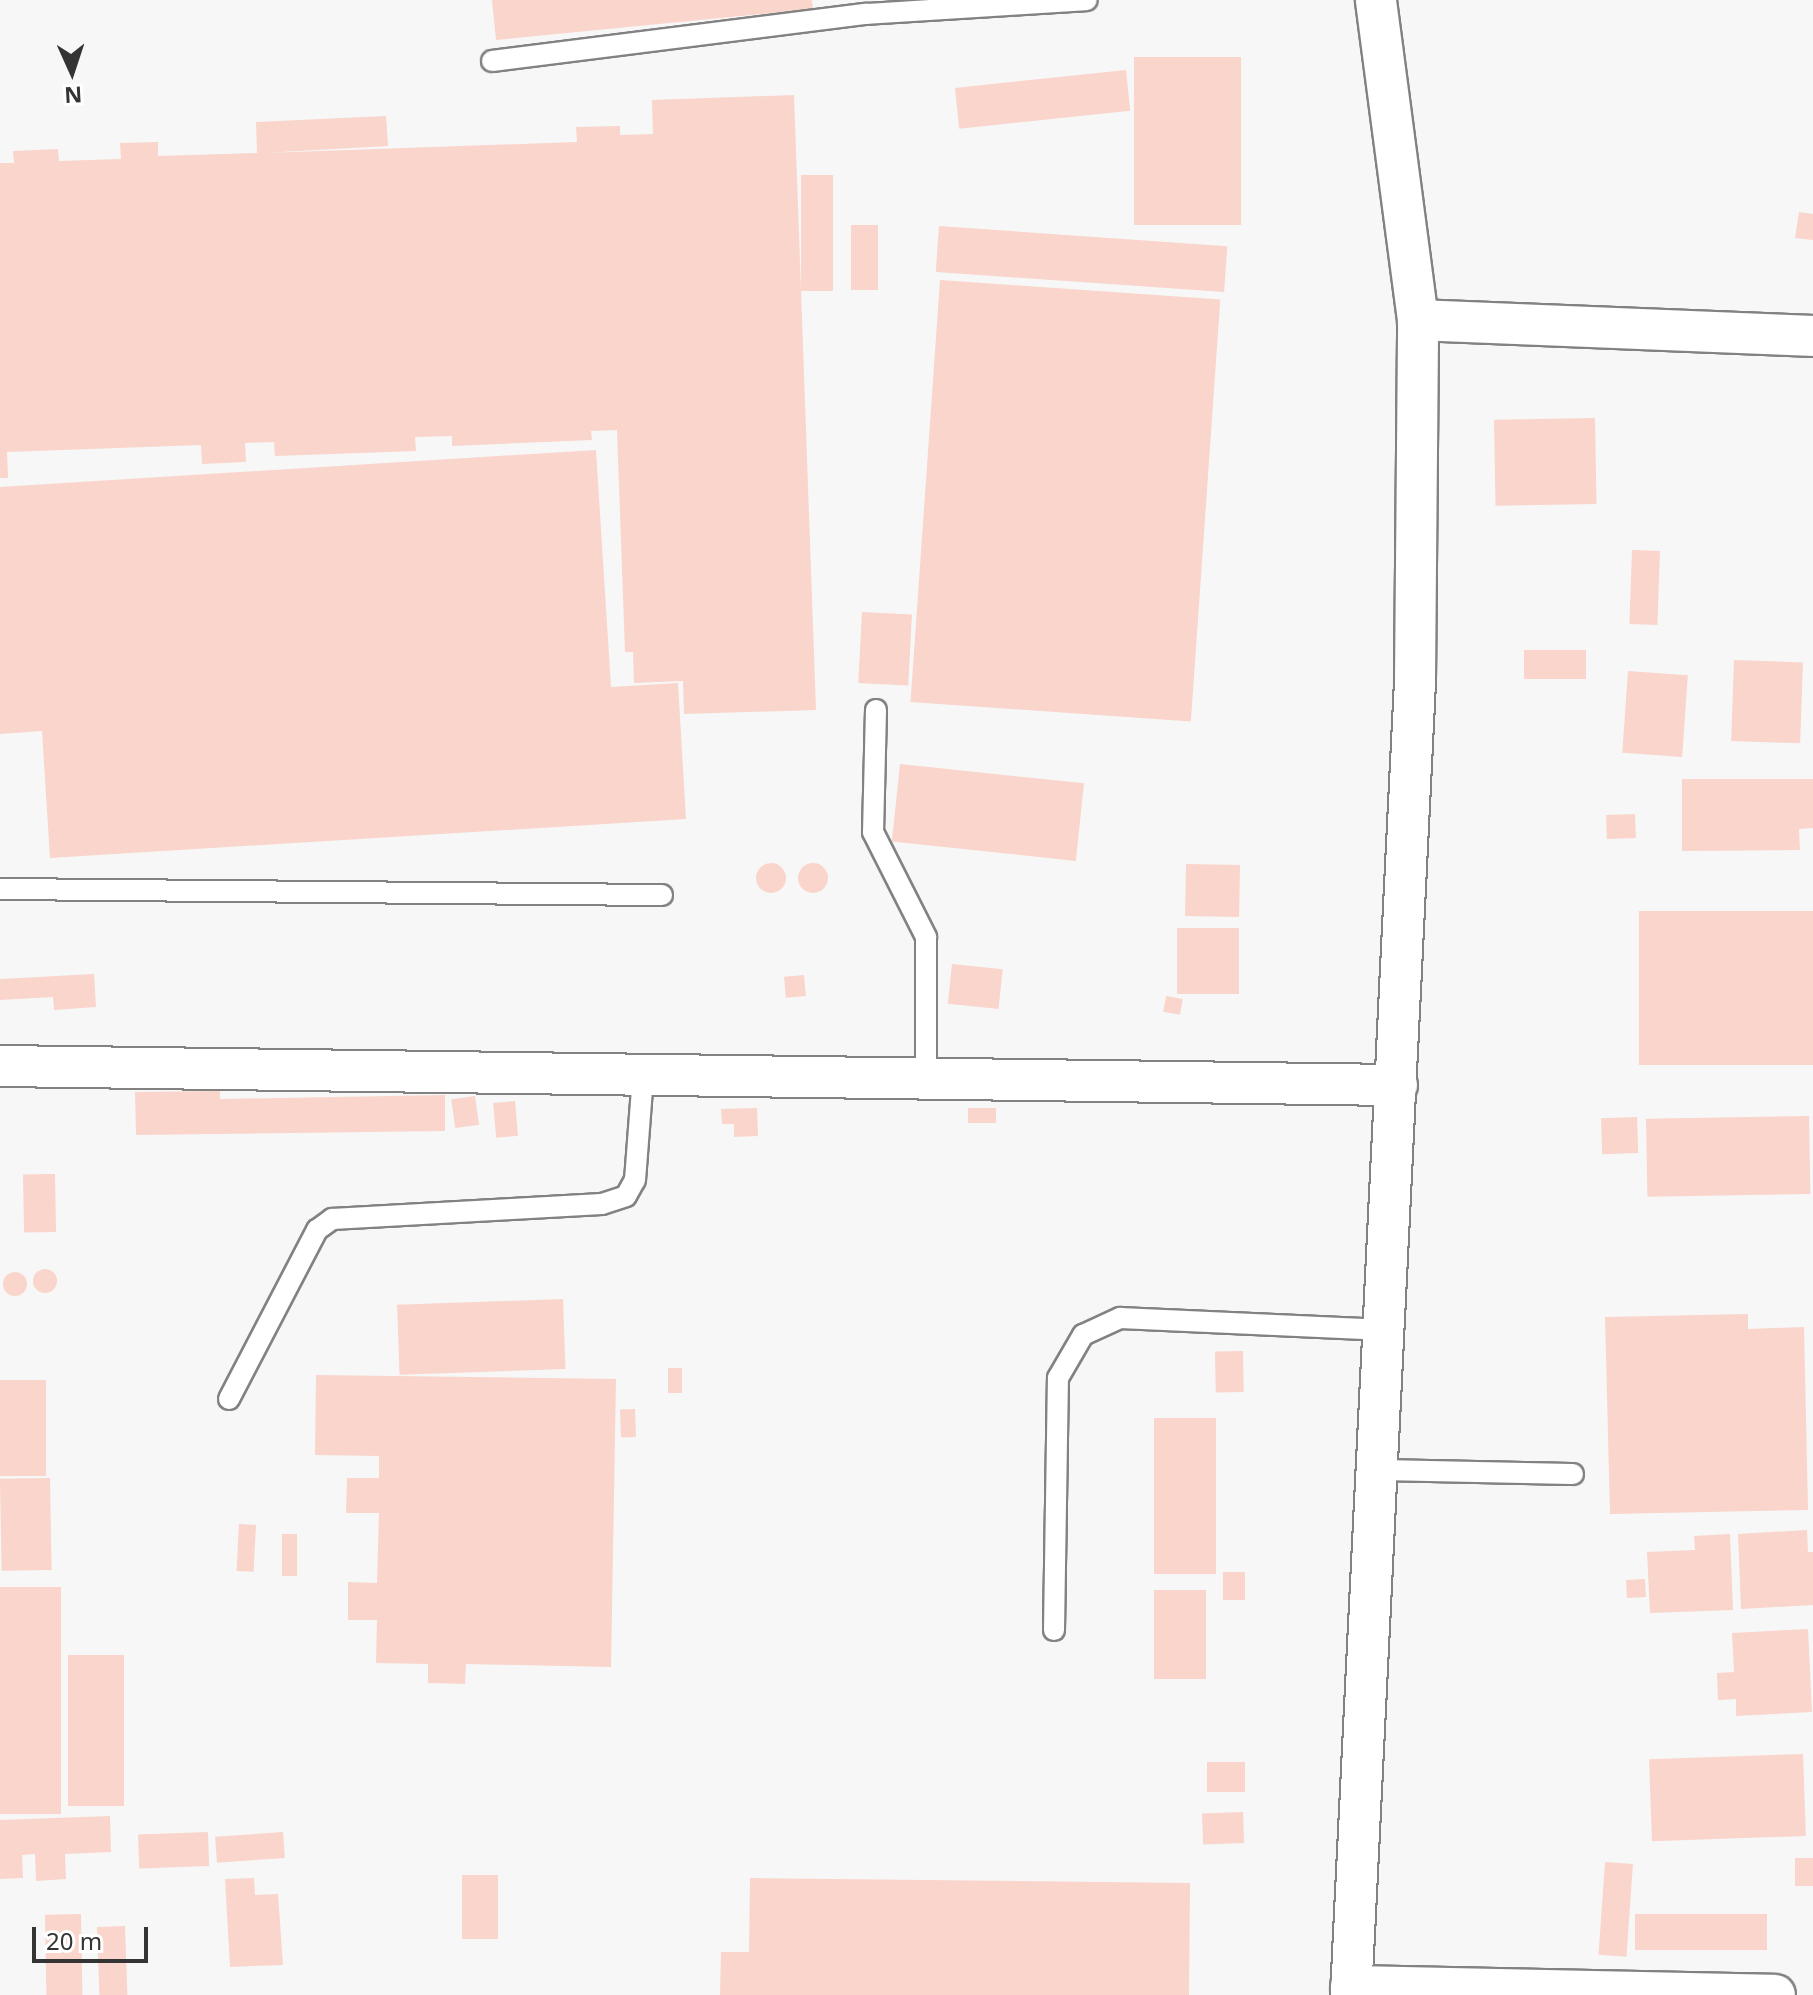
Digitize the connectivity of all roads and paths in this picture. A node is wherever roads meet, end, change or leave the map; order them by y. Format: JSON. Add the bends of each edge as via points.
{"nodes":[{"id":1,"x":1087,"y":0,"type":"edge"},
{"id":2,"x":1376,"y":0,"type":"edge"},
{"id":3,"x":866,"y":7,"type":"edge"},
{"id":4,"x":492,"y":61,"type":"dead end"},
{"id":5,"x":1418,"y":320,"type":"junction"},
{"id":6,"x":1813,"y":336,"type":"edge"},
{"id":7,"x":876,"y":710,"type":"dead end"},
{"id":8,"x":0,"y":889,"type":"edge"},
{"id":9,"x":662,"y":895,"type":"dead end"},
{"id":10,"x":0,"y":1066,"type":"edge"},
{"id":11,"x":643,"y":1075,"type":"junction"},
{"id":12,"x":926,"y":1078,"type":"junction"},
{"id":13,"x":1397,"y":1085,"type":"junction"},
{"id":14,"x":1386,"y":1330,"type":"junction"},
{"id":15,"x":229,"y":1399,"type":"dead end"},
{"id":16,"x":1380,"y":1470,"type":"junction"},
{"id":17,"x":1573,"y":1474,"type":"dead end"},
{"id":18,"x":1054,"y":1630,"type":"dead end"},
{"id":19,"x":1351,"y":1990,"type":"edge"},
{"id":20,"x":1775,"y":1995,"type":"edge"}],
"edges":[{"from":1,"to":3,"type":"lane"},
{"from":2,"to":5,"type":"street"},
{"from":3,"to":4,"type":"lane"},
{"from":5,"to":6,"type":"street"},
{"from":5,"to":13,"type":"street","via":[[1415,680]]},
{"from":7,"to":12,"type":"lane","via":[[873,832],[926,937]]},
{"from":8,"to":9,"type":"lane"},
{"from":10,"to":11,"type":"street"},
{"from":11,"to":12,"type":"street"},
{"from":11,"to":15,"type":"lane","via":[[635,1180],[626,1196],[602,1204],[332,1219],[317,1230]]},
{"from":12,"to":13,"type":"street"},
{"from":13,"to":14,"type":"street"},
{"from":14,"to":16,"type":"street"},
{"from":14,"to":18,"type":"lane","via":[[1120,1318],[1083,1335],[1058,1378]]},
{"from":16,"to":17,"type":"lane"},
{"from":16,"to":19,"type":"street"},
{"from":19,"to":20,"type":"street"}]}
